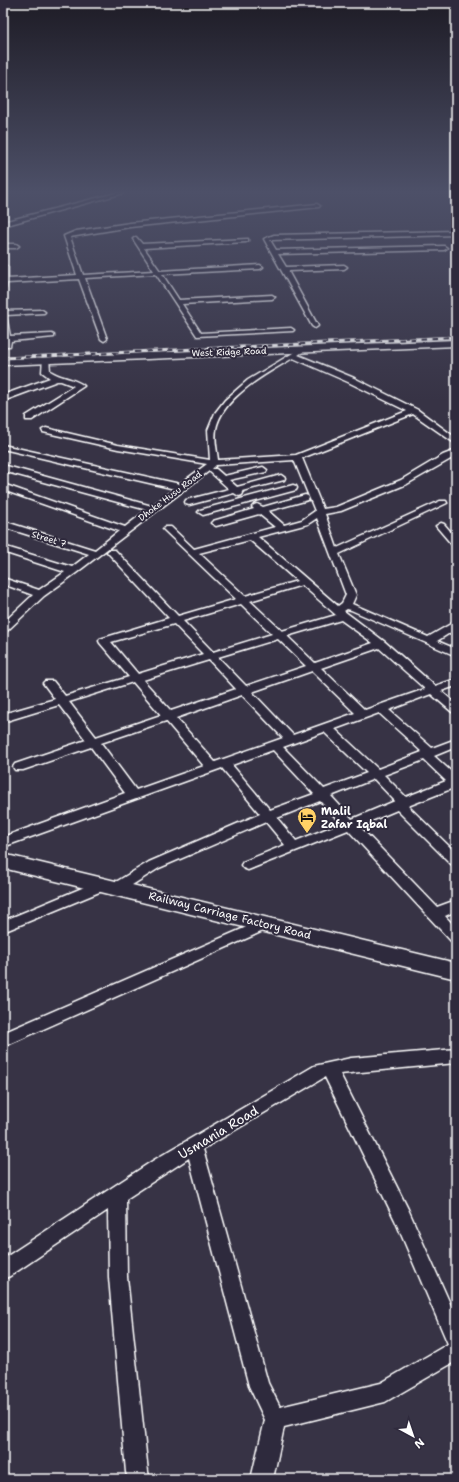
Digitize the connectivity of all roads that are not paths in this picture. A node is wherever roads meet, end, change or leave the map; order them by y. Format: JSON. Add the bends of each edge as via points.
{"nodes":[{"id":1,"x":76,"y":262,"type":"edge"},
{"id":2,"x":151,"y":262,"type":"edge"},
{"id":3,"x":280,"y":262,"type":"edge"},
{"id":4,"x":333,"y":262,"type":"edge"},
{"id":5,"x":3,"y":266,"type":"edge"},
{"id":6,"x":260,"y":267,"type":"dead end"},
{"id":7,"x":284,"y":269,"type":"junction"},
{"id":8,"x":158,"y":273,"type":"junction"},
{"id":9,"x":81,"y":277,"type":"junction"},
{"id":10,"x":4,"y":285,"type":"edge"},
{"id":11,"x":272,"y":296,"type":"dead end"},
{"id":12,"x":177,"y":302,"type":"junction"},
{"id":13,"x":42,"y":312,"type":"dead end"},
{"id":14,"x":3,"y":318,"type":"edge"},
{"id":15,"x":315,"y":326,"type":"dead end"},
{"id":16,"x":291,"y":330,"type":"dead end"},
{"id":17,"x":52,"y":336,"type":"dead end"},
{"id":18,"x":104,"y":339,"type":"dead end"},
{"id":19,"x":6,"y":341,"type":"edge"},
{"id":20,"x":456,"y":343,"type":"edge"},
{"id":21,"x":303,"y":349,"type":"junction"},
{"id":22,"x":293,"y":355,"type":"junction"},
{"id":23,"x":46,"y":360,"type":"junction"},
{"id":24,"x":3,"y":362,"type":"edge"},
{"id":25,"x":56,"y":379,"type":"junction"},
{"id":26,"x":3,"y":399,"type":"edge"},
{"id":27,"x":413,"y":411,"type":"junction"},
{"id":28,"x":29,"y":418,"type":"dead end"},
{"id":29,"x":46,"y":430,"type":"dead end"},
{"id":30,"x":456,"y":442,"type":"edge"},
{"id":31,"x":3,"y":447,"type":"edge"},
{"id":32,"x":456,"y":453,"type":"edge"},
{"id":33,"x":297,"y":457,"type":"junction"},
{"id":34,"x":214,"y":467,"type":"junction"},
{"id":35,"x":3,"y":468,"type":"edge"},
{"id":36,"x":263,"y":470,"type":"dead end"},
{"id":37,"x":281,"y":478,"type":"dead end"},
{"id":38,"x":223,"y":479,"type":"junction"},
{"id":39,"x":3,"y":487,"type":"edge"},
{"id":40,"x":180,"y":488,"type":"junction"},
{"id":41,"x":294,"y":488,"type":"dead end"},
{"id":42,"x":236,"y":490,"type":"junction"},
{"id":43,"x":305,"y":498,"type":"dead end"},
{"id":44,"x":248,"y":500,"type":"junction"},
{"id":45,"x":189,"y":502,"type":"dead end"},
{"id":46,"x":443,"y":503,"type":"dead end"},
{"id":47,"x":153,"y":509,"type":"junction"},
{"id":48,"x":261,"y":510,"type":"junction"},
{"id":49,"x":203,"y":512,"type":"dead end"},
{"id":50,"x":320,"y":512,"type":"junction"},
{"id":51,"x":216,"y":523,"type":"dead end"},
{"id":52,"x":3,"y":524,"type":"edge"},
{"id":53,"x":441,"y":526,"type":"dead end"},
{"id":54,"x":282,"y":528,"type":"junction"},
{"id":55,"x":168,"y":529,"type":"dead end"},
{"id":56,"x":124,"y":530,"type":"junction"},
{"id":57,"x":251,"y":536,"type":"junction"},
{"id":58,"x":456,"y":544,"type":"edge"},
{"id":59,"x":3,"y":550,"type":"edge"},
{"id":60,"x":112,"y":552,"type":"dead end"},
{"id":61,"x":193,"y":552,"type":"junction"},
{"id":62,"x":96,"y":553,"type":"junction"},
{"id":63,"x":334,"y":553,"type":"junction"},
{"id":64,"x":73,"y":571,"type":"junction"},
{"id":65,"x":3,"y":581,"type":"edge"},
{"id":66,"x":303,"y":582,"type":"junction"},
{"id":67,"x":40,"y":594,"type":"junction"},
{"id":68,"x":244,"y":600,"type":"junction"},
{"id":69,"x":346,"y":605,"type":"junction"},
{"id":70,"x":340,"y":613,"type":"junction"},
{"id":71,"x":8,"y":617,"type":"edge"},
{"id":72,"x":176,"y":619,"type":"junction"},
{"id":73,"x":456,"y":624,"type":"edge"},
{"id":74,"x":3,"y":629,"type":"edge"},
{"id":75,"x":280,"y":635,"type":"junction"},
{"id":76,"x":429,"y":641,"type":"junction"},
{"id":77,"x":381,"y":644,"type":"junction"},
{"id":78,"x":456,"y":653,"type":"edge"},
{"id":79,"x":211,"y":656,"type":"junction"},
{"id":80,"x":314,"y":667,"type":"junction"},
{"id":81,"x":136,"y":678,"type":"junction"},
{"id":82,"x":456,"y":682,"type":"edge"},
{"id":83,"x":49,"y":683,"type":"dead end"},
{"id":84,"x":433,"y":690,"type":"junction"},
{"id":85,"x":244,"y":691,"type":"junction"},
{"id":86,"x":62,"y":701,"type":"junction"},
{"id":87,"x":380,"y":708,"type":"junction"},
{"id":88,"x":456,"y":710,"type":"edge"},
{"id":89,"x":363,"y":714,"type":"junction"},
{"id":90,"x":168,"y":716,"type":"junction"},
{"id":91,"x":3,"y":718,"type":"edge"},
{"id":92,"x":326,"y":727,"type":"junction"},
{"id":93,"x":291,"y":740,"type":"junction"},
{"id":94,"x":94,"y":742,"type":"junction"},
{"id":95,"x":456,"y":743,"type":"edge"},
{"id":96,"x":275,"y":745,"type":"junction"},
{"id":97,"x":428,"y":754,"type":"junction"},
{"id":98,"x":218,"y":765,"type":"junction"},
{"id":99,"x":19,"y":766,"type":"dead end"},
{"id":100,"x":376,"y":774,"type":"junction"},
{"id":101,"x":456,"y":783,"type":"edge"},
{"id":102,"x":324,"y":794,"type":"junction"},
{"id":103,"x":134,"y":795,"type":"junction"},
{"id":104,"x":402,"y":804,"type":"junction"},
{"id":105,"x":268,"y":816,"type":"junction"},
{"id":106,"x":351,"y":824,"type":"junction"},
{"id":107,"x":3,"y":842,"type":"edge"},
{"id":108,"x":294,"y":847,"type":"junction"},
{"id":109,"x":3,"y":861,"type":"edge"},
{"id":110,"x":456,"y":861,"type":"edge"},
{"id":111,"x":248,"y":865,"type":"dead end"},
{"id":112,"x":110,"y":886,"type":"junction"},
{"id":113,"x":456,"y":905,"type":"edge"},
{"id":114,"x":435,"y":914,"type":"junction"},
{"id":115,"x":265,"y":924,"type":"junction"},
{"id":116,"x":3,"y":927,"type":"edge"},
{"id":117,"x":456,"y":937,"type":"edge"},
{"id":118,"x":456,"y":971,"type":"edge"},
{"id":119,"x":3,"y":1040,"type":"edge"},
{"id":120,"x":456,"y":1056,"type":"edge"},
{"id":121,"x":329,"y":1069,"type":"junction"},
{"id":122,"x":194,"y":1146,"type":"junction"},
{"id":123,"x":117,"y":1195,"type":"junction"},
{"id":124,"x":3,"y":1270,"type":"edge"},
{"id":125,"x":456,"y":1340,"type":"edge"},
{"id":126,"x":456,"y":1350,"type":"edge"},
{"id":127,"x":276,"y":1419,"type":"junction"},
{"id":128,"x":139,"y":1479,"type":"edge"},
{"id":129,"x":262,"y":1479,"type":"edge"}],
"edges":[{"from":1,"to":9,"type":"street"},
{"from":2,"to":8,"type":"street"},
{"from":3,"to":7,"type":"street"},
{"from":4,"to":7,"type":"street"},
{"from":5,"to":10,"type":"street","via":[[6,272]]},
{"from":6,"to":8,"type":"street"},
{"from":7,"to":15,"type":"street"},
{"from":8,"to":9,"type":"street"},
{"from":8,"to":12,"type":"street"},
{"from":9,"to":10,"type":"street"},
{"from":9,"to":18,"type":"street"},
{"from":11,"to":12,"type":"street"},
{"from":12,"to":16,"type":"street","via":[[198,335]]},
{"from":13,"to":14,"type":"street"},
{"from":14,"to":19,"type":"street"},
{"from":17,"to":19,"type":"street"},
{"from":20,"to":21,"type":"main road","name":"West Ridge Road"},
{"from":21,"to":22,"type":"street"},
{"from":21,"to":23,"type":"main road","name":"West Ridge Road"},
{"from":22,"to":27,"type":"street"},
{"from":22,"to":34,"type":"street","via":[[233,394],[212,427]]},
{"from":23,"to":24,"type":"main road","name":"West Ridge Road"},
{"from":23,"to":25,"type":"street","via":[[46,372]]},
{"from":25,"to":26,"type":"street"},
{"from":25,"to":28,"type":"street","via":[[80,387]]},
{"from":27,"to":30,"type":"street"},
{"from":27,"to":33,"type":"street"},
{"from":29,"to":34,"type":"street"},
{"from":31,"to":40,"type":"street"},
{"from":32,"to":50,"type":"street","via":[[404,482],[338,509]]},
{"from":33,"to":34,"type":"street"},
{"from":33,"to":50,"type":"street"},
{"from":34,"to":38,"type":"street"},
{"from":34,"to":40,"type":"street","name":"Dhoke Husu Road"},
{"from":35,"to":47,"type":"street"},
{"from":36,"to":38,"type":"street"},
{"from":37,"to":42,"type":"street"},
{"from":38,"to":42,"type":"street"},
{"from":39,"to":56,"type":"street"},
{"from":40,"to":47,"type":"street","name":"Dhoke Husu Road"},
{"from":41,"to":44,"type":"street"},
{"from":42,"to":44,"type":"street"},
{"from":42,"to":45,"type":"street"},
{"from":43,"to":48,"type":"street"},
{"from":44,"to":48,"type":"street"},
{"from":44,"to":49,"type":"street"},
{"from":46,"to":63,"type":"street"},
{"from":47,"to":56,"type":"street","name":"Dhoke Husu Road"},
{"from":48,"to":51,"type":"street"},
{"from":48,"to":54,"type":"street"},
{"from":50,"to":54,"type":"street","via":[[305,522]]},
{"from":50,"to":63,"type":"street"},
{"from":52,"to":62,"type":"street","name":"Street 7"},
{"from":53,"to":58,"type":"street"},
{"from":54,"to":57,"type":"street"},
{"from":55,"to":61,"type":"street"},
{"from":56,"to":62,"type":"street","name":"Dhoke Husu Road"},
{"from":57,"to":61,"type":"street"},
{"from":57,"to":66,"type":"street"},
{"from":59,"to":64,"type":"street"},
{"from":60,"to":72,"type":"street"},
{"from":61,"to":68,"type":"street"},
{"from":62,"to":64,"type":"street","name":"Dhoke Husu Road"},
{"from":63,"to":69,"type":"street","via":[[351,595]]},
{"from":64,"to":67,"type":"street","name":"Dhoke Husu Road"},
{"from":65,"to":67,"type":"street"},
{"from":66,"to":68,"type":"street"},
{"from":66,"to":70,"type":"street"},
{"from":67,"to":71,"type":"street","name":"Dhoke Husu Road"},
{"from":68,"to":72,"type":"street"},
{"from":68,"to":75,"type":"street"},
{"from":69,"to":70,"type":"street"},
{"from":69,"to":76,"type":"street"},
{"from":70,"to":75,"type":"street"},
{"from":70,"to":77,"type":"street"},
{"from":71,"to":74,"type":"street","name":"Dhoke Husu Road"},
{"from":72,"to":79,"type":"street"},
{"from":72,"to":81,"type":"street","via":[[104,641]]},
{"from":73,"to":76,"type":"street"},
{"from":75,"to":79,"type":"street"},
{"from":75,"to":80,"type":"street"},
{"from":76,"to":78,"type":"street"},
{"from":77,"to":80,"type":"street"},
{"from":77,"to":84,"type":"street"},
{"from":79,"to":81,"type":"street"},
{"from":79,"to":85,"type":"street"},
{"from":80,"to":85,"type":"street"},
{"from":80,"to":89,"type":"street"},
{"from":81,"to":86,"type":"street"},
{"from":81,"to":90,"type":"street"},
{"from":82,"to":84,"type":"street"},
{"from":83,"to":86,"type":"street"},
{"from":84,"to":87,"type":"street"},
{"from":84,"to":88,"type":"street"},
{"from":85,"to":90,"type":"street"},
{"from":85,"to":93,"type":"street"},
{"from":86,"to":91,"type":"street"},
{"from":86,"to":94,"type":"street"},
{"from":87,"to":89,"type":"street"},
{"from":87,"to":97,"type":"street"},
{"from":89,"to":92,"type":"street"},
{"from":90,"to":94,"type":"street"},
{"from":90,"to":98,"type":"street"},
{"from":92,"to":93,"type":"street"},
{"from":92,"to":100,"type":"street"},
{"from":93,"to":96,"type":"street"},
{"from":94,"to":99,"type":"street"},
{"from":94,"to":103,"type":"street"},
{"from":95,"to":97,"type":"street"},
{"from":96,"to":98,"type":"street"},
{"from":96,"to":102,"type":"street"},
{"from":97,"to":100,"type":"street"},
{"from":97,"to":101,"type":"street"},
{"from":98,"to":103,"type":"street"},
{"from":98,"to":105,"type":"street"},
{"from":100,"to":102,"type":"street"},
{"from":100,"to":104,"type":"street"},
{"from":101,"to":104,"type":"street"},
{"from":102,"to":105,"type":"street"},
{"from":102,"to":106,"type":"street"},
{"from":103,"to":107,"type":"street"},
{"from":104,"to":106,"type":"street"},
{"from":104,"to":110,"type":"street"},
{"from":105,"to":108,"type":"street"},
{"from":105,"to":112,"type":"street"},
{"from":106,"to":108,"type":"street"},
{"from":106,"to":114,"type":"street"},
{"from":108,"to":111,"type":"street"},
{"from":109,"to":112,"type":"main road","name":"Railway Carriage Factory Road"},
{"from":112,"to":115,"type":"main road","name":"Railway Carriage Factory Road"},
{"from":112,"to":116,"type":"street"},
{"from":113,"to":114,"type":"street"},
{"from":114,"to":117,"type":"street"},
{"from":115,"to":118,"type":"main road","name":"Railway Carriage Factory Road"},
{"from":115,"to":119,"type":"street"},
{"from":120,"to":121,"type":"street","name":"Usmania Road"},
{"from":121,"to":122,"type":"street","name":"Usmania Road","via":[[320,1071]]},
{"from":121,"to":125,"type":"street","via":[[402,1215]]},
{"from":122,"to":123,"type":"street","name":"Usmania Road"},
{"from":122,"to":127,"type":"street","via":[[259,1386]]},
{"from":123,"to":124,"type":"street","name":"Usmania Road"},
{"from":123,"to":128,"type":"street","via":[[118,1278],[136,1472]]},
{"from":126,"to":127,"type":"street","via":[[385,1392]]},
{"from":127,"to":129,"type":"street"}]}
